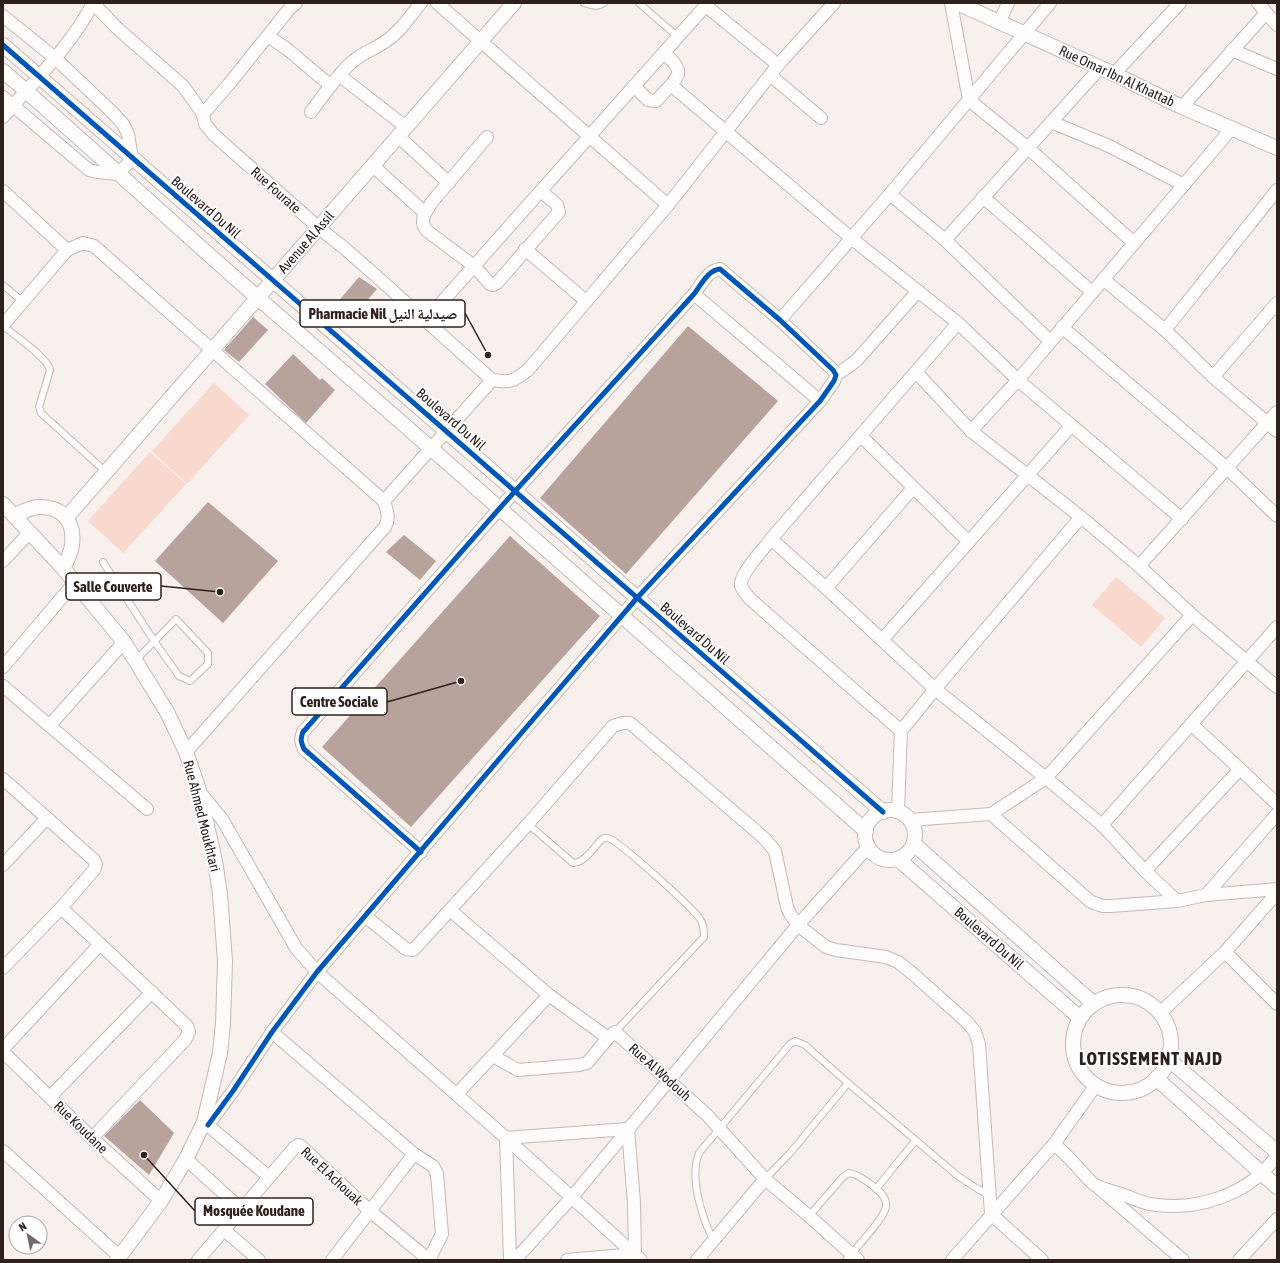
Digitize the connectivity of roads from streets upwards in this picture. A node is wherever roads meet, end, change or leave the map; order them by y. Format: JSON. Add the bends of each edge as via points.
{"nodes":[{"id":1,"x":93,"y":3,"type":"edge"},
{"id":2,"x":421,"y":3,"type":"edge"},
{"id":3,"x":437,"y":3,"type":"edge"},
{"id":4,"x":514,"y":3,"type":"edge"},
{"id":5,"x":834,"y":3,"type":"edge"},
{"id":6,"x":951,"y":3,"type":"edge"},
{"id":7,"x":957,"y":3,"type":"edge"},
{"id":8,"x":1008,"y":3,"type":"edge"},
{"id":9,"x":1050,"y":3,"type":"edge"},
{"id":10,"x":1180,"y":3,"type":"edge"},
{"id":11,"x":1258,"y":3,"type":"edge"},
{"id":12,"x":706,"y":4,"type":"edge"},
{"id":13,"x":292,"y":5,"type":"edge"},
{"id":14,"x":1266,"y":13,"type":"junction"},
{"id":15,"x":3,"y":16,"type":"edge"},
{"id":16,"x":1000,"y":21,"type":"junction"},
{"id":17,"x":1277,"y":26,"type":"edge"},
{"id":18,"x":1025,"y":33,"type":"junction"},
{"id":19,"x":268,"y":36,"type":"junction"},
{"id":20,"x":481,"y":41,"type":"junction"},
{"id":21,"x":3,"y":45,"type":"edge"},
{"id":22,"x":1232,"y":50,"type":"junction"},
{"id":23,"x":664,"y":52,"type":"junction"},
{"id":24,"x":55,"y":58,"type":"junction"},
{"id":25,"x":778,"y":65,"type":"junction"},
{"id":26,"x":1100,"y":68,"type":"junction"},
{"id":27,"x":1277,"y":69,"type":"edge"},
{"id":28,"x":3,"y":71,"type":"edge"},
{"id":29,"x":1114,"y":74,"type":"junction"},
{"id":30,"x":770,"y":75,"type":"junction"},
{"id":31,"x":40,"y":76,"type":"junction"},
{"id":32,"x":340,"y":76,"type":"junction"},
{"id":33,"x":671,"y":85,"type":"junction"},
{"id":34,"x":331,"y":86,"type":"junction"},
{"id":35,"x":634,"y":86,"type":"junction"},
{"id":36,"x":26,"y":91,"type":"junction"},
{"id":37,"x":3,"y":97,"type":"edge"},
{"id":38,"x":969,"y":100,"type":"junction"},
{"id":39,"x":13,"y":106,"type":"junction"},
{"id":40,"x":1182,"y":107,"type":"junction"},
{"id":41,"x":312,"y":112,"type":"dead end"},
{"id":42,"x":203,"y":114,"type":"junction"},
{"id":43,"x":3,"y":117,"type":"edge"},
{"id":44,"x":822,"y":118,"type":"dead end"},
{"id":45,"x":1051,"y":122,"type":"junction"},
{"id":46,"x":1232,"y":128,"type":"junction"},
{"id":47,"x":402,"y":132,"type":"junction"},
{"id":48,"x":725,"y":132,"type":"junction"},
{"id":49,"x":487,"y":137,"type":"dead end"},
{"id":50,"x":588,"y":137,"type":"junction"},
{"id":51,"x":1028,"y":148,"type":"junction"},
{"id":52,"x":1277,"y":148,"type":"edge"},
{"id":53,"x":132,"y":159,"type":"junction"},
{"id":54,"x":372,"y":165,"type":"junction"},
{"id":55,"x":118,"y":174,"type":"junction"},
{"id":56,"x":449,"y":183,"type":"junction"},
{"id":57,"x":1184,"y":185,"type":"junction"},
{"id":58,"x":541,"y":190,"type":"junction"},
{"id":59,"x":1277,"y":190,"type":"edge"},
{"id":60,"x":3,"y":191,"type":"edge"},
{"id":61,"x":890,"y":194,"type":"junction"},
{"id":62,"x":983,"y":197,"type":"junction"},
{"id":63,"x":668,"y":205,"type":"junction"},
{"id":64,"x":425,"y":213,"type":"junction"},
{"id":65,"x":319,"y":228,"type":"junction"},
{"id":66,"x":851,"y":238,"type":"junction"},
{"id":67,"x":945,"y":240,"type":"junction"},
{"id":68,"x":1134,"y":243,"type":"junction"},
{"id":69,"x":525,"y":249,"type":"junction"},
{"id":70,"x":67,"y":250,"type":"junction"},
{"id":71,"x":474,"y":266,"type":"junction"},
{"id":72,"x":1104,"y":279,"type":"junction"},
{"id":73,"x":273,"y":280,"type":"junction"},
{"id":74,"x":918,"y":291,"type":"junction"},
{"id":75,"x":1092,"y":292,"type":"junction"},
{"id":76,"x":694,"y":294,"type":"junction"},
{"id":77,"x":258,"y":298,"type":"junction"},
{"id":78,"x":586,"y":301,"type":"junction"},
{"id":79,"x":1277,"y":302,"type":"edge"},
{"id":80,"x":426,"y":320,"type":"junction"},
{"id":81,"x":780,"y":320,"type":"junction"},
{"id":82,"x":958,"y":323,"type":"junction"},
{"id":83,"x":3,"y":325,"type":"edge"},
{"id":84,"x":1062,"y":327,"type":"junction"},
{"id":85,"x":1165,"y":330,"type":"junction"},
{"id":86,"x":1050,"y":341,"type":"junction"},
{"id":87,"x":212,"y":350,"type":"junction"},
{"id":88,"x":916,"y":372,"type":"junction"},
{"id":89,"x":836,"y":375,"type":"junction"},
{"id":90,"x":1213,"y":377,"type":"junction"},
{"id":91,"x":492,"y":380,"type":"junction"},
{"id":92,"x":1018,"y":380,"type":"junction"},
{"id":93,"x":820,"y":401,"type":"junction"},
{"id":94,"x":1277,"y":412,"type":"edge"},
{"id":95,"x":1267,"y":423,"type":"junction"},
{"id":96,"x":1071,"y":426,"type":"junction"},
{"id":97,"x":446,"y":430,"type":"junction"},
{"id":98,"x":1277,"y":431,"type":"edge"},
{"id":99,"x":971,"y":432,"type":"junction"},
{"id":100,"x":861,"y":436,"type":"junction"},
{"id":101,"x":430,"y":448,"type":"junction"},
{"id":102,"x":1227,"y":468,"type":"junction"},
{"id":103,"x":1028,"y":476,"type":"junction"},
{"id":104,"x":913,"y":488,"type":"junction"},
{"id":105,"x":515,"y":492,"type":"junction"},
{"id":106,"x":384,"y":501,"type":"junction"},
{"id":107,"x":3,"y":504,"type":"edge"},
{"id":108,"x":500,"y":509,"type":"junction"},
{"id":109,"x":14,"y":515,"type":"junction"},
{"id":110,"x":1277,"y":516,"type":"edge"},
{"id":111,"x":67,"y":517,"type":"junction"},
{"id":112,"x":1081,"y":517,"type":"junction"},
{"id":113,"x":1182,"y":519,"type":"junction"},
{"id":114,"x":30,"y":532,"type":"junction"},
{"id":115,"x":771,"y":539,"type":"junction"},
{"id":116,"x":969,"y":542,"type":"junction"},
{"id":117,"x":3,"y":561,"type":"edge"},
{"id":118,"x":1139,"y":566,"type":"junction"},
{"id":119,"x":63,"y":568,"type":"junction"},
{"id":120,"x":75,"y":582,"type":"junction"},
{"id":121,"x":826,"y":588,"type":"junction"},
{"id":122,"x":637,"y":598,"type":"junction"},
{"id":123,"x":1192,"y":615,"type":"junction"},
{"id":124,"x":622,"y":616,"type":"junction"},
{"id":125,"x":1277,"y":627,"type":"edge"},
{"id":126,"x":882,"y":640,"type":"junction"},
{"id":127,"x":124,"y":642,"type":"junction"},
{"id":128,"x":1247,"y":661,"type":"junction"},
{"id":129,"x":3,"y":667,"type":"edge"},
{"id":130,"x":3,"y":686,"type":"edge"},
{"id":131,"x":1277,"y":687,"type":"edge"},
{"id":132,"x":935,"y":689,"type":"junction"},
{"id":133,"x":1191,"y":724,"type":"junction"},
{"id":134,"x":50,"y":725,"type":"junction"},
{"id":135,"x":901,"y":731,"type":"junction"},
{"id":136,"x":186,"y":752,"type":"junction"},
{"id":137,"x":1240,"y":769,"type":"junction"},
{"id":138,"x":1046,"y":778,"type":"junction"},
{"id":139,"x":3,"y":779,"type":"edge"},
{"id":140,"x":199,"y":790,"type":"junction"},
{"id":141,"x":1277,"y":804,"type":"edge"},
{"id":142,"x":147,"y":808,"type":"dead end"},
{"id":143,"x":883,"y":812,"type":"junction"},
{"id":144,"x":898,"y":812,"type":"junction"},
{"id":145,"x":991,"y":814,"type":"junction"},
{"id":146,"x":1277,"y":814,"type":"edge"},
{"id":147,"x":47,"y":818,"type":"junction"},
{"id":148,"x":910,"y":820,"type":"junction"},
{"id":149,"x":1102,"y":825,"type":"junction"},
{"id":150,"x":866,"y":832,"type":"junction"},
{"id":151,"x":914,"y":844,"type":"junction"},
{"id":152,"x":868,"y":847,"type":"junction"},
{"id":153,"x":421,"y":852,"type":"junction"},
{"id":154,"x":898,"y":859,"type":"junction"},
{"id":155,"x":3,"y":865,"type":"edge"},
{"id":156,"x":1145,"y":871,"type":"junction"},
{"id":157,"x":1277,"y":889,"type":"edge"},
{"id":158,"x":1277,"y":893,"type":"edge"},
{"id":159,"x":1206,"y":895,"type":"junction"},
{"id":160,"x":1177,"y":901,"type":"junction"},
{"id":161,"x":61,"y":908,"type":"junction"},
{"id":162,"x":450,"y":910,"type":"junction"},
{"id":163,"x":365,"y":916,"type":"junction"},
{"id":164,"x":798,"y":925,"type":"junction"},
{"id":165,"x":100,"y":944,"type":"junction"},
{"id":166,"x":1224,"y":952,"type":"junction"},
{"id":167,"x":3,"y":968,"type":"edge"},
{"id":168,"x":317,"y":972,"type":"junction"},
{"id":169,"x":152,"y":992,"type":"junction"},
{"id":170,"x":549,"y":996,"type":"junction"},
{"id":171,"x":1277,"y":1003,"type":"edge"},
{"id":172,"x":1094,"y":1004,"type":"junction"},
{"id":173,"x":1160,"y":1013,"type":"junction"},
{"id":174,"x":1080,"y":1018,"type":"junction"},
{"id":175,"x":272,"y":1032,"type":"junction"},
{"id":176,"x":611,"y":1035,"type":"junction"},
{"id":177,"x":3,"y":1049,"type":"edge"},
{"id":178,"x":3,"y":1052,"type":"edge"},
{"id":179,"x":493,"y":1056,"type":"junction"},
{"id":180,"x":1168,"y":1059,"type":"junction"},
{"id":181,"x":1156,"y":1078,"type":"junction"},
{"id":182,"x":668,"y":1080,"type":"junction"},
{"id":183,"x":1096,"y":1085,"type":"junction"},
{"id":184,"x":457,"y":1094,"type":"junction"},
{"id":185,"x":50,"y":1097,"type":"junction"},
{"id":186,"x":206,"y":1123,"type":"junction"},
{"id":187,"x":628,"y":1129,"type":"junction"},
{"id":188,"x":92,"y":1138,"type":"junction"},
{"id":189,"x":506,"y":1138,"type":"junction"},
{"id":190,"x":1054,"y":1144,"type":"junction"},
{"id":191,"x":3,"y":1151,"type":"edge"},
{"id":192,"x":414,"y":1154,"type":"junction"},
{"id":193,"x":1277,"y":1154,"type":"edge"},
{"id":194,"x":186,"y":1159,"type":"junction"},
{"id":195,"x":1261,"y":1173,"type":"junction"},
{"id":196,"x":269,"y":1177,"type":"junction"},
{"id":197,"x":765,"y":1179,"type":"junction"},
{"id":198,"x":1094,"y":1185,"type":"junction"},
{"id":199,"x":1277,"y":1187,"type":"edge"},
{"id":200,"x":572,"y":1197,"type":"junction"},
{"id":201,"x":161,"y":1201,"type":"junction"},
{"id":202,"x":241,"y":1209,"type":"junction"},
{"id":203,"x":370,"y":1211,"type":"junction"},
{"id":204,"x":991,"y":1214,"type":"junction"},
{"id":205,"x":1277,"y":1219,"type":"edge"},
{"id":206,"x":224,"y":1230,"type":"junction"},
{"id":207,"x":638,"y":1257,"type":"edge"},
{"id":208,"x":851,"y":1258,"type":"edge"},
{"id":209,"x":120,"y":1259,"type":"edge"},
{"id":210,"x":198,"y":1260,"type":"edge"},
{"id":211,"x":259,"y":1260,"type":"edge"},
{"id":212,"x":332,"y":1260,"type":"edge"},
{"id":213,"x":428,"y":1260,"type":"edge"},
{"id":214,"x":510,"y":1260,"type":"edge"},
{"id":215,"x":515,"y":1260,"type":"edge"},
{"id":216,"x":567,"y":1260,"type":"edge"},
{"id":217,"x":697,"y":1260,"type":"edge"},
{"id":218,"x":952,"y":1260,"type":"edge"},
{"id":219,"x":1042,"y":1260,"type":"edge"},
{"id":220,"x":1182,"y":1260,"type":"edge"},
{"id":221,"x":1239,"y":1260,"type":"edge"}],
"edges":[{"from":1,"to":24,"type":"street"},
{"from":1,"to":42,"type":"street","name":"Rue Fourate","via":[[117,28],[183,86]]},
{"from":2,"to":32,"type":"street","via":[[392,36],[360,56]]},
{"from":3,"to":20,"type":"street"},
{"from":4,"to":20,"type":"street","name":"Avenue Al Assil"},
{"from":5,"to":25,"type":"street"},
{"from":6,"to":38,"type":"street"},
{"from":7,"to":16,"type":"street","name":"Rue Omar Ibn Al Khattab"},
{"from":8,"to":16,"type":"street"},
{"from":9,"to":18,"type":"street"},
{"from":10,"to":29,"type":"street"},
{"from":11,"to":14,"type":"street"},
{"from":12,"to":23,"type":"street"},
{"from":12,"to":25,"type":"street"},
{"from":13,"to":19,"type":"street"},
{"from":14,"to":17,"type":"street"},
{"from":14,"to":22,"type":"street"},
{"from":15,"to":24,"type":"street"},
{"from":16,"to":18,"type":"street","name":"Rue Omar Ibn Al Khattab"},
{"from":18,"to":26,"type":"street","name":"Rue Omar Ibn Al Khattab"},
{"from":18,"to":38,"type":"street"},
{"from":19,"to":34,"type":"street"},
{"from":19,"to":42,"type":"street"},
{"from":20,"to":47,"type":"street","name":"Avenue Al Assil"},
{"from":20,"to":50,"type":"street"},
{"from":21,"to":31,"type":"street","name":"Boulevard Du Nil"},
{"from":22,"to":27,"type":"street"},
{"from":22,"to":40,"type":"street"},
{"from":23,"to":33,"type":"street","via":[[678,70]]},
{"from":23,"to":35,"type":"street"},
{"from":24,"to":31,"type":"street"},
{"from":24,"to":53,"type":"street","via":[[123,124],[128,134]]},
{"from":25,"to":30,"type":"street"},
{"from":26,"to":29,"type":"street","name":"Rue Omar Ibn Al Khattab"},
{"from":26,"to":45,"type":"street"},
{"from":28,"to":36,"type":"street"},
{"from":29,"to":40,"type":"street","name":"Rue Omar Ibn Al Khattab"},
{"from":30,"to":44,"type":"street"},
{"from":30,"to":48,"type":"street"},
{"from":31,"to":36,"type":"street"},
{"from":31,"to":53,"type":"street","name":"Boulevard Du Nil"},
{"from":32,"to":34,"type":"street"},
{"from":32,"to":47,"type":"street"},
{"from":33,"to":35,"type":"street","via":[[656,101],[648,100]]},
{"from":33,"to":48,"type":"street"},
{"from":34,"to":41,"type":"street"},
{"from":35,"to":50,"type":"street"},
{"from":36,"to":39,"type":"street"},
{"from":36,"to":55,"type":"street"},
{"from":37,"to":39,"type":"street"},
{"from":38,"to":51,"type":"street"},
{"from":38,"to":61,"type":"street"},
{"from":39,"to":43,"type":"street"},
{"from":39,"to":55,"type":"street","via":[[89,170]]},
{"from":40,"to":46,"type":"street","name":"Rue Omar Ibn Al Khattab"},
{"from":42,"to":65,"type":"street","name":"Rue Fourate","via":[[205,124],[214,135]]},
{"from":45,"to":51,"type":"street"},
{"from":45,"to":57,"type":"street","via":[[1109,146]]},
{"from":46,"to":52,"type":"street","name":"Rue Omar Ibn Al Khattab"},
{"from":46,"to":57,"type":"street"},
{"from":47,"to":54,"type":"street","name":"Avenue Al Assil"},
{"from":47,"to":56,"type":"street"},
{"from":48,"to":63,"type":"street"},
{"from":48,"to":66,"type":"street"},
{"from":49,"to":56,"type":"street"},
{"from":50,"to":58,"type":"street"},
{"from":50,"to":63,"type":"street"},
{"from":51,"to":62,"type":"street"},
{"from":51,"to":68,"type":"street"},
{"from":53,"to":55,"type":"street"},
{"from":53,"to":73,"type":"street","name":"Boulevard Du Nil"},
{"from":54,"to":64,"type":"street"},
{"from":54,"to":65,"type":"street","name":"Avenue Al Assil"},
{"from":55,"to":77,"type":"street"},
{"from":56,"to":64,"type":"street"},
{"from":57,"to":68,"type":"street"},
{"from":58,"to":69,"type":"street","via":[[557,205],[559,212]]},
{"from":58,"to":71,"type":"street"},
{"from":59,"to":85,"type":"street"},
{"from":60,"to":70,"type":"street"},
{"from":61,"to":66,"type":"street"},
{"from":61,"to":67,"type":"street"},
{"from":62,"to":67,"type":"street"},
{"from":62,"to":75,"type":"street"},
{"from":63,"to":78,"type":"street"},
{"from":64,"to":71,"type":"street","via":[[422,220],[427,231]]},
{"from":65,"to":73,"type":"street","name":"Avenue Al Assil"},
{"from":65,"to":80,"type":"street","name":"Rue Fourate"},
{"from":66,"to":74,"type":"street"},
{"from":66,"to":81,"type":"street"},
{"from":67,"to":86,"type":"street"},
{"from":68,"to":72,"type":"street"},
{"from":69,"to":71,"type":"street","via":[[493,285]]},
{"from":69,"to":78,"type":"street"},
{"from":70,"to":83,"type":"street"},
{"from":70,"to":87,"type":"street","via":[[83,243],[94,246]]},
{"from":71,"to":80,"type":"street"},
{"from":72,"to":75,"type":"street"},
{"from":72,"to":85,"type":"street"},
{"from":73,"to":77,"type":"street","name":"Avenue Al Assil"},
{"from":73,"to":97,"type":"street","name":"Boulevard Du Nil"},
{"from":74,"to":82,"type":"street"},
{"from":74,"to":89,"type":"street","via":[[856,361]]},
{"from":75,"to":84,"type":"street"},
{"from":76,"to":81,"type":"street","via":[[710,273],[720,269]]},
{"from":76,"to":93,"type":"street"},
{"from":76,"to":105,"type":"street"},
{"from":77,"to":87,"type":"street","name":"Avenue Al Assil"},
{"from":77,"to":101,"type":"street"},
{"from":78,"to":91,"type":"street","via":[[528,370],[514,380]]},
{"from":79,"to":90,"type":"street"},
{"from":80,"to":91,"type":"street","name":"Rue Fourate"},
{"from":81,"to":89,"type":"street"},
{"from":82,"to":88,"type":"street"},
{"from":82,"to":92,"type":"street"},
{"from":84,"to":86,"type":"street"},
{"from":84,"to":102,"type":"street"},
{"from":85,"to":90,"type":"street"},
{"from":86,"to":92,"type":"street"},
{"from":87,"to":106,"type":"street"},
{"from":87,"to":111,"type":"street","name":"Avenue Al Assil"},
{"from":88,"to":99,"type":"street"},
{"from":88,"to":100,"type":"street"},
{"from":89,"to":93,"type":"street"},
{"from":90,"to":95,"type":"street"},
{"from":91,"to":97,"type":"street"},
{"from":92,"to":96,"type":"street"},
{"from":92,"to":99,"type":"street"},
{"from":93,"to":122,"type":"street"},
{"from":94,"to":95,"type":"street"},
{"from":95,"to":98,"type":"street"},
{"from":95,"to":102,"type":"street"},
{"from":96,"to":103,"type":"street"},
{"from":96,"to":113,"type":"street"},
{"from":97,"to":101,"type":"street"},
{"from":97,"to":105,"type":"street","name":"Boulevard Du Nil"},
{"from":99,"to":103,"type":"street"},
{"from":100,"to":104,"type":"street"},
{"from":100,"to":115,"type":"street"},
{"from":101,"to":106,"type":"street"},
{"from":101,"to":108,"type":"street"},
{"from":102,"to":110,"type":"street"},
{"from":102,"to":113,"type":"street"},
{"from":103,"to":112,"type":"street"},
{"from":103,"to":116,"type":"street"},
{"from":104,"to":116,"type":"street"},
{"from":104,"to":121,"type":"street"},
{"from":105,"to":108,"type":"street"},
{"from":105,"to":122,"type":"street","name":"Boulevard Du Nil"},
{"from":106,"to":136,"type":"street","via":[[388,515],[385,527]]},
{"from":107,"to":109,"type":"street","name":"Rue Ahmed Moukhtari"},
{"from":108,"to":124,"type":"street"},
{"from":108,"to":153,"type":"street","via":[[301,737],[304,749]]},
{"from":109,"to":111,"type":"street","via":[[37,507],[56,509]]},
{"from":109,"to":114,"type":"street","name":"Rue Ahmed Moukhtari"},
{"from":111,"to":119,"type":"street","via":[[72,546]]},
{"from":112,"to":118,"type":"street"},
{"from":112,"to":132,"type":"street"},
{"from":113,"to":118,"type":"street"},
{"from":114,"to":117,"type":"street"},
{"from":114,"to":119,"type":"street","name":"Rue Ahmed Moukhtari"},
{"from":115,"to":121,"type":"street"},
{"from":115,"to":135,"type":"street","via":[[743,576],[743,589],[750,599]]},
{"from":116,"to":126,"type":"street"},
{"from":118,"to":123,"type":"street"},
{"from":119,"to":120,"type":"street","name":"Rue Ahmed Moukhtari"},
{"from":120,"to":127,"type":"street","name":"Rue Ahmed Moukhtari"},
{"from":120,"to":129,"type":"street"},
{"from":121,"to":126,"type":"street"},
{"from":122,"to":124,"type":"street"},
{"from":122,"to":143,"type":"street","name":"Boulevard Du Nil"},
{"from":123,"to":128,"type":"street"},
{"from":123,"to":138,"type":"street"},
{"from":124,"to":150,"type":"street"},
{"from":124,"to":153,"type":"street"},
{"from":125,"to":128,"type":"street"},
{"from":126,"to":132,"type":"street"},
{"from":127,"to":134,"type":"street"},
{"from":127,"to":136,"type":"street","name":"Rue Ahmed Moukhtari","via":[[167,712]]},
{"from":128,"to":131,"type":"street"},
{"from":128,"to":133,"type":"street"},
{"from":130,"to":134,"type":"street"},
{"from":132,"to":135,"type":"street"},
{"from":132,"to":138,"type":"street"},
{"from":133,"to":137,"type":"street"},
{"from":133,"to":149,"type":"street"},
{"from":134,"to":142,"type":"street"},
{"from":135,"to":144,"type":"street"},
{"from":136,"to":140,"type":"street","name":"Rue Ahmed Moukhtari"},
{"from":137,"to":141,"type":"street"},
{"from":137,"to":156,"type":"street"},
{"from":138,"to":145,"type":"street"},
{"from":138,"to":149,"type":"street"},
{"from":139,"to":147,"type":"street"},
{"from":140,"to":168,"type":"street","via":[[222,819],[296,948]]},
{"from":140,"to":186,"type":"street","name":"Rue Ahmed Moukhtari","via":[[217,874],[225,961],[220,1053]]},
{"from":143,"to":144,"type":"street"},
{"from":143,"to":150,"type":"street","via":[[872,819]]},
{"from":144,"to":148,"type":"street"},
{"from":145,"to":148,"type":"street"},
{"from":145,"to":160,"type":"street","via":[[1091,902],[1112,906]]},
{"from":146,"to":159,"type":"street"},
{"from":147,"to":155,"type":"street"},
{"from":147,"to":161,"type":"street","via":[[96,864],[94,870]]},
{"from":148,"to":151,"type":"street","via":[[915,830]]},
{"from":149,"to":156,"type":"street"},
{"from":150,"to":152,"type":"street"},
{"from":151,"to":154,"type":"street","via":[[909,852]]},
{"from":151,"to":172,"type":"street","name":"Boulevard Du Nil"},
{"from":152,"to":154,"type":"street","via":[[876,856],[883,859]]},
{"from":152,"to":164,"type":"street"},
{"from":153,"to":163,"type":"street"},
{"from":154,"to":174,"type":"street","name":"Boulevard Du Nil"},
{"from":156,"to":160,"type":"street"},
{"from":157,"to":159,"type":"street"},
{"from":158,"to":166,"type":"street"},
{"from":159,"to":160,"type":"street"},
{"from":161,"to":165,"type":"street"},
{"from":161,"to":167,"type":"street"},
{"from":162,"to":163,"type":"street","via":[[413,950],[406,949]]},
{"from":162,"to":164,"type":"street","via":[[613,726],[630,723],[767,843],[774,852],[787,907]]},
{"from":162,"to":170,"type":"street","name":"Rue Al Wodouh"},
{"from":163,"to":168,"type":"street"},
{"from":164,"to":182,"type":"street"},
{"from":164,"to":204,"type":"street","via":[[826,947],[886,957],[898,962],[968,1022],[976,1032],[979,1044]]},
{"from":165,"to":169,"type":"street"},
{"from":165,"to":177,"type":"street"},
{"from":166,"to":171,"type":"street"},
{"from":166,"to":173,"type":"street"},
{"from":168,"to":175,"type":"street"},
{"from":168,"to":184,"type":"street"},
{"from":169,"to":185,"type":"street"},
{"from":169,"to":188,"type":"street","via":[[187,1026],[189,1032],[185,1040]]},
{"from":170,"to":176,"type":"street","name":"Rue Al Wodouh"},
{"from":170,"to":179,"type":"street"},
{"from":172,"to":173,"type":"street","via":[[1106,997],[1127,995],[1149,1002]]},
{"from":172,"to":174,"type":"street"},
{"from":173,"to":180,"type":"street","via":[[1170,1037]]},
{"from":174,"to":183,"type":"street","via":[[1073,1044],[1075,1057],[1085,1076]]},
{"from":175,"to":186,"type":"street","via":[[233,1091]]},
{"from":175,"to":192,"type":"street"},
{"from":176,"to":179,"type":"street","via":[[587,1063],[579,1065],[518,1070]]},
{"from":176,"to":182,"type":"street","name":"Rue Al Wodouh"},
{"from":178,"to":185,"type":"street","name":"Rue Koudane"},
{"from":179,"to":184,"type":"street"},
{"from":180,"to":181,"type":"street"},
{"from":180,"to":193,"type":"street"},
{"from":181,"to":183,"type":"street","via":[[1144,1087],[1123,1092],[1109,1091]]},
{"from":181,"to":195,"type":"street"},
{"from":182,"to":187,"type":"street"},
{"from":182,"to":197,"type":"street","name":"Rue Al Wodouh","via":[[719,1127]]},
{"from":183,"to":190,"type":"street"},
{"from":184,"to":189,"type":"street"},
{"from":185,"to":188,"type":"street","name":"Rue Koudane"},
{"from":186,"to":194,"type":"street","name":"Rue Ahmed Moukhtari"},
{"from":186,"to":196,"type":"street"},
{"from":187,"to":189,"type":"street"},
{"from":187,"to":200,"type":"street"},
{"from":187,"to":207,"type":"street"},
{"from":188,"to":201,"type":"street","name":"Rue Koudane"},
{"from":189,"to":200,"type":"street"},
{"from":189,"to":214,"type":"street"},
{"from":190,"to":198,"type":"street"},
{"from":190,"to":204,"type":"street"},
{"from":191,"to":209,"type":"street"},
{"from":192,"to":203,"type":"street"},
{"from":192,"to":213,"type":"street","via":[[433,1166],[437,1174],[442,1234]]},
{"from":193,"to":195,"type":"street"},
{"from":194,"to":201,"type":"street","name":"Rue Ahmed Moukhtari"},
{"from":194,"to":202,"type":"street"},
{"from":195,"to":198,"type":"street","via":[[1239,1189],[1189,1206],[1149,1203]]},
{"from":195,"to":199,"type":"street"},
{"from":196,"to":202,"type":"street","name":"Rue El Achouak"},
{"from":196,"to":203,"type":"street","name":"Rue El Achouak","via":[[294,1147],[301,1146]]},
{"from":197,"to":208,"type":"street","name":"Rue Al Wodouh","via":[[809,1216]]},
{"from":197,"to":217,"type":"street"},
{"from":198,"to":220,"type":"street"},
{"from":200,"to":207,"type":"street"},
{"from":200,"to":215,"type":"street"},
{"from":201,"to":209,"type":"street","name":"Rue Ahmed Moukhtari"},
{"from":202,"to":206,"type":"street","name":"Rue El Achouak"},
{"from":203,"to":212,"type":"street"},
{"from":203,"to":213,"type":"street","name":"Rue El Achouak"},
{"from":204,"to":218,"type":"street"},
{"from":204,"to":219,"type":"street"},
{"from":205,"to":221,"type":"street"},
{"from":206,"to":210,"type":"street","name":"Rue El Achouak"},
{"from":206,"to":211,"type":"street"},
{"from":207,"to":216,"type":"street"}]}
